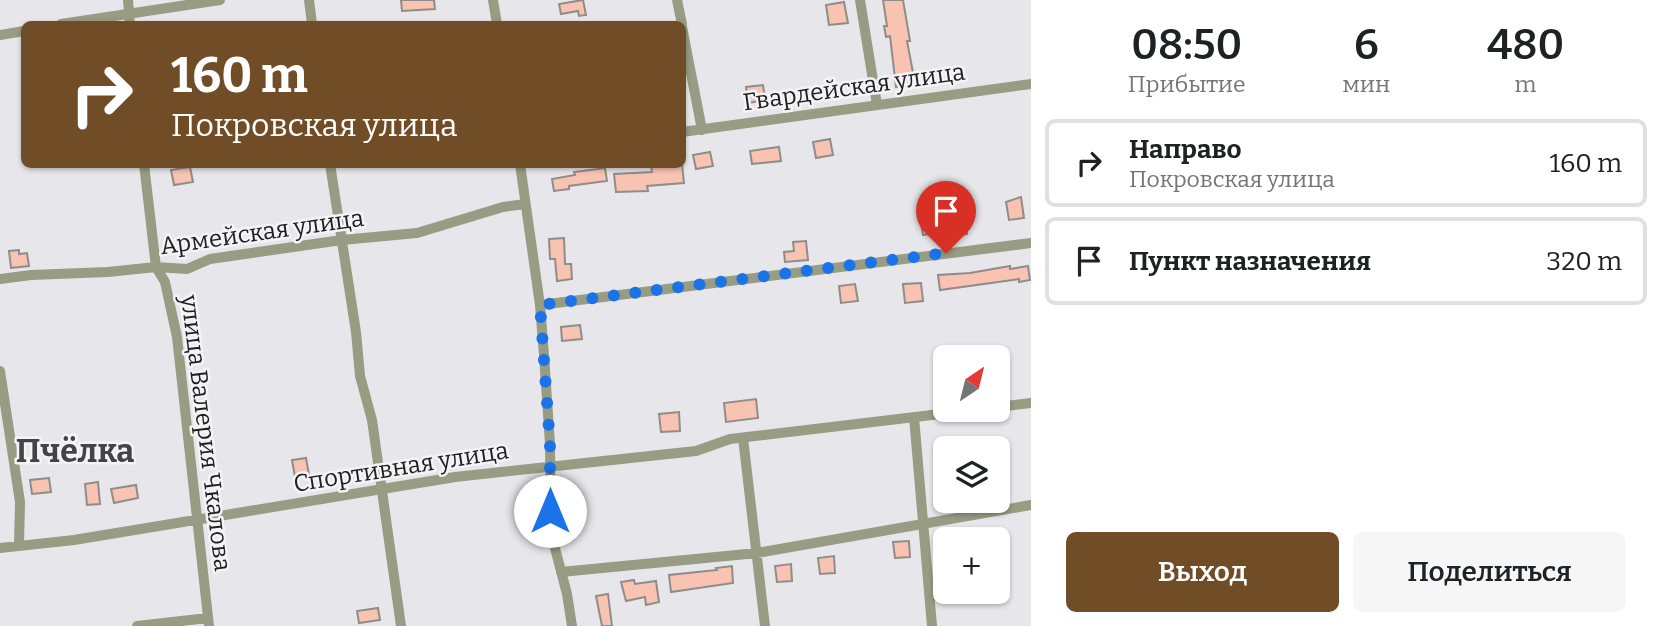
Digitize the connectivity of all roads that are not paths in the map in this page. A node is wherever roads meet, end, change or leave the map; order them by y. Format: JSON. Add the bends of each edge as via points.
{"nodes":[{"id":1,"x":128,"y":0,"type":"edge"},
{"id":2,"x":220,"y":0,"type":"edge"},
{"id":3,"x":309,"y":0,"type":"edge"},
{"id":4,"x":493,"y":0,"type":"edge"},
{"id":5,"x":677,"y":0,"type":"edge"},
{"id":6,"x":860,"y":0,"type":"edge"},
{"id":7,"x":130,"y":13,"type":"junction"},
{"id":8,"x":80,"y":21,"type":"edge"},
{"id":9,"x":130,"y":21,"type":"edge"},
{"id":10,"x":312,"y":21,"type":"edge"},
{"id":11,"x":496,"y":21,"type":"edge"},
{"id":12,"x":681,"y":21,"type":"edge"},
{"id":13,"x":21,"y":32,"type":"edge"},
{"id":14,"x":0,"y":35,"type":"edge"},
{"id":15,"x":686,"y":47,"type":"edge"},
{"id":16,"x":1031,"y":84,"type":"edge"},
{"id":17,"x":877,"y":105,"type":"junction"},
{"id":18,"x":702,"y":130,"type":"junction"},
{"id":19,"x":686,"y":132,"type":"edge"},
{"id":20,"x":144,"y":168,"type":"edge"},
{"id":21,"x":331,"y":168,"type":"edge"},
{"id":22,"x":520,"y":168,"type":"edge"},
{"id":23,"x":525,"y":204,"type":"junction"},
{"id":24,"x":342,"y":240,"type":"junction"},
{"id":25,"x":1031,"y":243,"type":"edge"},
{"id":26,"x":156,"y":268,"type":"junction"},
{"id":27,"x":0,"y":279,"type":"edge"},
{"id":28,"x":540,"y":305,"type":"junction"},
{"id":29,"x":0,"y":371,"type":"edge"},
{"id":30,"x":1031,"y":402,"type":"edge"},
{"id":31,"x":1010,"y":405,"type":"edge"},
{"id":32,"x":933,"y":415,"type":"edge"},
{"id":33,"x":914,"y":417,"type":"junction"},
{"id":34,"x":743,"y":438,"type":"junction"},
{"id":35,"x":550,"y":467,"type":"junction"},
{"id":36,"x":382,"y":488,"type":"junction"},
{"id":37,"x":1031,"y":505,"type":"edge"},
{"id":38,"x":198,"y":520,"type":"junction"},
{"id":39,"x":923,"y":524,"type":"junction"},
{"id":40,"x":19,"y":545,"type":"junction"},
{"id":41,"x":0,"y":548,"type":"edge"},
{"id":42,"x":757,"y":553,"type":"junction"},
{"id":43,"x":561,"y":572,"type":"junction"},
{"id":44,"x":209,"y":622,"type":"edge"},
{"id":45,"x":137,"y":626,"type":"edge"},
{"id":46,"x":401,"y":626,"type":"edge"},
{"id":47,"x":572,"y":626,"type":"edge"},
{"id":48,"x":765,"y":626,"type":"edge"},
{"id":49,"x":932,"y":626,"type":"edge"}],
"edges":[{"from":1,"to":7,"type":"street"},
{"from":2,"to":7,"type":"street"},
{"from":3,"to":10,"type":"street"},
{"from":4,"to":11,"type":"street"},
{"from":5,"to":12,"type":"street"},
{"from":6,"to":17,"type":"street"},
{"from":7,"to":8,"type":"street"},
{"from":7,"to":9,"type":"street"},
{"from":13,"to":14,"type":"street"},
{"from":15,"to":18,"type":"street"},
{"from":16,"to":17,"type":"street","name":"Гвардейская улица"},
{"from":17,"to":18,"type":"street","name":"Гвардейская улица"},
{"from":18,"to":19,"type":"street","name":"Гвардейская улица"},
{"from":20,"to":26,"type":"street","name":"улица Валерия Чкалова"},
{"from":21,"to":24,"type":"street"},
{"from":22,"to":23,"type":"street"},
{"from":23,"to":24,"type":"street","name":"Армейская улица","via":[[417,233]]},
{"from":23,"to":28,"type":"street"},
{"from":24,"to":26,"type":"street","name":"Армейская улица","via":[[210,259],[187,269]]},
{"from":24,"to":36,"type":"street","via":[[360,376]]},
{"from":25,"to":28,"type":"street"},
{"from":26,"to":27,"type":"street","name":"Армейская улица"},
{"from":26,"to":38,"type":"street","name":"улица Валерия Чкалова","via":[[165,282],[177,337]]},
{"from":28,"to":35,"type":"street"},
{"from":29,"to":40,"type":"street","via":[[20,502]]},
{"from":30,"to":31,"type":"street"},
{"from":32,"to":33,"type":"street","name":"Спортивная улица"},
{"from":33,"to":34,"type":"street","name":"Спортивная улица"},
{"from":33,"to":39,"type":"street"},
{"from":34,"to":35,"type":"street","name":"Спортивная улица","via":[[696,451]]},
{"from":34,"to":42,"type":"street"},
{"from":35,"to":36,"type":"street","name":"Спортивная улица"},
{"from":35,"to":43,"type":"street","via":[[551,533]]},
{"from":36,"to":38,"type":"street","name":"Спортивная улица"},
{"from":36,"to":46,"type":"street"},
{"from":37,"to":39,"type":"street"},
{"from":38,"to":40,"type":"street","name":"Спортивная улица"},
{"from":38,"to":44,"type":"street","name":"улица Валерия Чкалова"},
{"from":39,"to":42,"type":"street"},
{"from":39,"to":49,"type":"street"},
{"from":40,"to":41,"type":"street","name":"Спортивная улица"},
{"from":42,"to":43,"type":"street"},
{"from":42,"to":48,"type":"street"},
{"from":43,"to":47,"type":"street"},
{"from":44,"to":45,"type":"street"}]}
